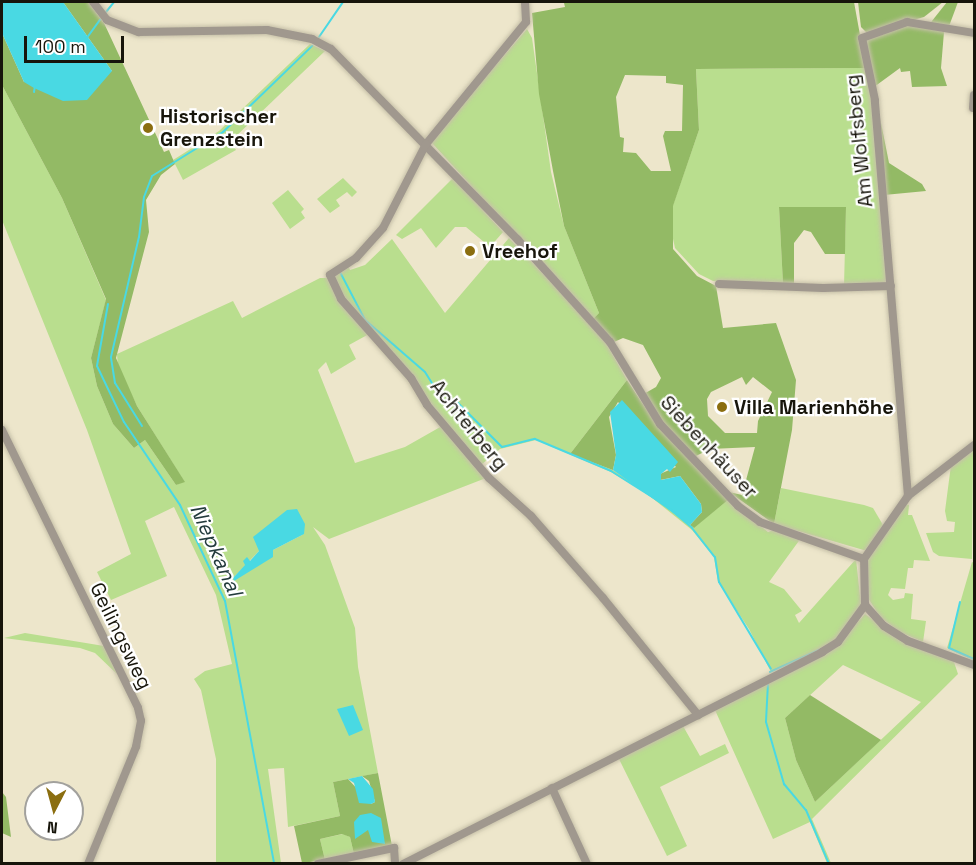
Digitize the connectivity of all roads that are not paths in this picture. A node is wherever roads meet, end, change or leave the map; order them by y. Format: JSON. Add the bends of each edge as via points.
{"nodes":[{"id":1,"x":93,"y":2,"type":"edge"},
{"id":2,"x":525,"y":2,"type":"edge"},
{"id":3,"x":975,"y":33,"type":"edge"},
{"id":4,"x":975,"y":95,"type":"edge"},
{"id":5,"x":973,"y":108,"type":"dead end"},
{"id":6,"x":426,"y":144,"type":"junction"},
{"id":7,"x":719,"y":284,"type":"dead end"},
{"id":8,"x":891,"y":286,"type":"junction"},
{"id":9,"x":2,"y":430,"type":"edge"},
{"id":10,"x":975,"y":445,"type":"edge"},
{"id":11,"x":908,"y":496,"type":"junction"},
{"id":12,"x":864,"y":559,"type":"junction"},
{"id":13,"x":865,"y":605,"type":"junction"},
{"id":14,"x":975,"y":664,"type":"edge"},
{"id":15,"x":698,"y":715,"type":"junction"},
{"id":16,"x":552,"y":788,"type":"junction"},
{"id":17,"x":88,"y":864,"type":"edge"},
{"id":18,"x":318,"y":864,"type":"edge"},
{"id":19,"x":395,"y":864,"type":"edge"},
{"id":20,"x":403,"y":864,"type":"edge"},
{"id":21,"x":587,"y":864,"type":"edge"}],
"edges":[{"from":1,"to":6,"type":"street","name":"Siebenhäuser","via":[[107,20],[139,32],[267,30],[312,39],[350,64]]},
{"from":2,"to":6,"type":"street","via":[[526,22]]},
{"from":3,"to":8,"type":"street","name":"Am Wolfsberg","via":[[908,22],[862,38],[875,100]]},
{"from":4,"to":5,"type":"street"},
{"from":6,"to":12,"type":"street","name":"Siebenhäuser","via":[[610,342],[660,424],[738,506],[760,522]]},
{"from":6,"to":15,"type":"street","name":"Achterberg","via":[[383,228],[356,258],[330,275],[334,285],[341,299],[411,378],[427,405],[489,478],[531,516],[603,598]]},
{"from":7,"to":8,"type":"street"},
{"from":8,"to":11,"type":"street","name":"Am Wolfsberg"},
{"from":9,"to":17,"type":"street","name":"Geilingsweg","via":[[138,708],[141,722],[136,747]]},
{"from":10,"to":11,"type":"street"},
{"from":11,"to":12,"type":"street"},
{"from":12,"to":13,"type":"street"},
{"from":13,"to":14,"type":"street","via":[[884,626],[908,641]]},
{"from":13,"to":15,"type":"street","via":[[838,642]]},
{"from":15,"to":16,"type":"street"},
{"from":16,"to":20,"type":"street"},
{"from":16,"to":21,"type":"street"},
{"from":18,"to":19,"type":"street","via":[[394,848]]}]}
